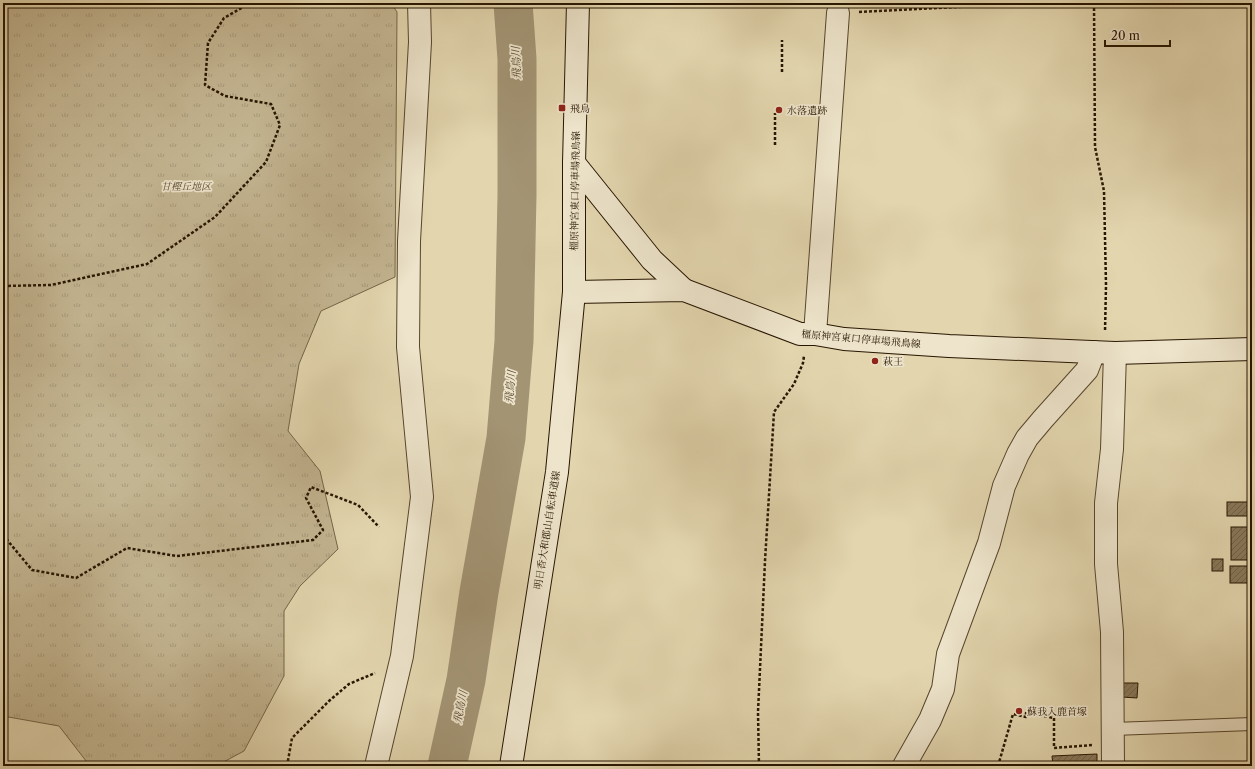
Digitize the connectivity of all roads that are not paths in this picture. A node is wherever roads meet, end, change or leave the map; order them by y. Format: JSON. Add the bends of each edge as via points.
{"nodes":[{"id":1,"x":419,"y":3,"type":"edge"},
{"id":2,"x":578,"y":3,"type":"edge"},
{"id":3,"x":838,"y":13,"type":"road end"},
{"id":4,"x":574,"y":163,"type":"junction"},
{"id":5,"x":684,"y":290,"type":"junction"},
{"id":6,"x":574,"y":292,"type":"junction"},
{"id":7,"x":812,"y":334,"type":"junction"},
{"id":8,"x":1252,"y":348,"type":"edge"},
{"id":9,"x":1105,"y":353,"type":"junction"},
{"id":10,"x":1252,"y":724,"type":"edge"},
{"id":11,"x":1113,"y":736,"type":"junction"},
{"id":12,"x":376,"y":766,"type":"edge"},
{"id":13,"x":511,"y":766,"type":"edge"},
{"id":14,"x":904,"y":766,"type":"edge"},
{"id":15,"x":1113,"y":766,"type":"edge"}],
"edges":[{"from":1,"to":12,"type":"street","via":[[420,42],[409,241],[408,347],[422,497],[402,656]]},
{"from":2,"to":4,"type":"street","name":"橿原神宮東口停車場飛鳥線"},
{"from":3,"to":7,"type":"street"},
{"from":4,"to":5,"type":"street","via":[[652,260]]},
{"from":4,"to":6,"type":"street","name":"橿原神宮東口停車場飛鳥線"},
{"from":5,"to":6,"type":"street","name":"橿原神宮東口停車場飛鳥線"},
{"from":5,"to":7,"type":"street","name":"橿原神宮東口停車場飛鳥線","via":[[800,334]]},
{"from":6,"to":13,"type":"street","name":"明日香大和郡山自転車道線","via":[[556,472]]},
{"from":7,"to":9,"type":"street","name":"橿原神宮東口停車場飛鳥線","via":[[851,340]]},
{"from":8,"to":9,"type":"street","name":"橿原神宮東口停車場飛鳥線"},
{"from":9,"to":11,"type":"street","via":[[1112,449],[1106,511],[1106,564],[1112,632]]},
{"from":9,"to":14,"type":"street","via":[[1043,418],[1018,454],[1004,486],[988,549],[951,647],[943,689],[930,720]]},
{"from":10,"to":11,"type":"lane"},
{"from":11,"to":15,"type":"street"}]}
